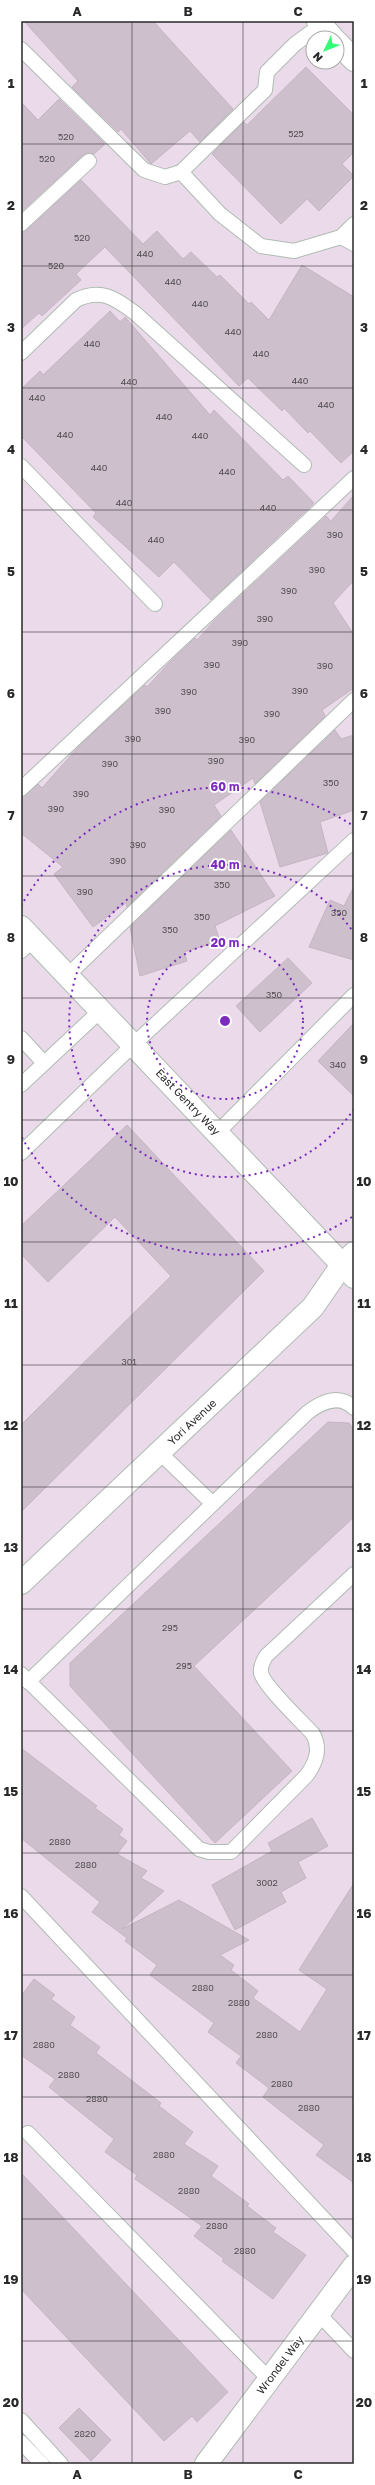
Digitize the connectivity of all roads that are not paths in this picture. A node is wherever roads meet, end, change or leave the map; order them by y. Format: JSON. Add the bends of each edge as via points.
{"nodes":[{"id":1,"x":324,"y":28,"type":"edge"},
{"id":2,"x":21,"y":49,"type":"edge"},
{"id":3,"x":345,"y":50,"type":"edge"},
{"id":4,"x":354,"y":60,"type":"edge"},
{"id":5,"x":89,"y":161,"type":"dead end"},
{"id":6,"x":181,"y":172,"type":"junction"},
{"id":7,"x":21,"y":224,"type":"edge"},
{"id":8,"x":354,"y":224,"type":"edge"},
{"id":9,"x":341,"y":237,"type":"junction"},
{"id":10,"x":354,"y":244,"type":"edge"},
{"id":11,"x":21,"y":353,"type":"edge"},
{"id":12,"x":304,"y":465,"type":"dead end"},
{"id":13,"x":21,"y":466,"type":"edge"},
{"id":14,"x":354,"y":478,"type":"edge"},
{"id":15,"x":155,"y":604,"type":"dead end"},
{"id":16,"x":354,"y":700,"type":"edge"},
{"id":17,"x":21,"y":789,"type":"edge"},
{"id":18,"x":354,"y":840,"type":"edge"},
{"id":19,"x":25,"y":939,"type":"edge"},
{"id":20,"x":67,"y":976,"type":"junction"},
{"id":21,"x":354,"y":995,"type":"edge"},
{"id":22,"x":100,"y":1011,"type":"junction"},
{"id":23,"x":21,"y":1038,"type":"edge"},
{"id":24,"x":133,"y":1045,"type":"junction"},
{"id":25,"x":44,"y":1063,"type":"junction"},
{"id":26,"x":21,"y":1085,"type":"edge"},
{"id":27,"x":217,"y":1133,"type":"junction"},
{"id":28,"x":21,"y":1153,"type":"edge"},
{"id":29,"x":350,"y":1265,"type":"edge"},
{"id":30,"x":354,"y":1408,"type":"edge"},
{"id":31,"x":159,"y":1452,"type":"junction"},
{"id":32,"x":212,"y":1504,"type":"junction"},
{"id":33,"x":354,"y":1574,"type":"edge"},
{"id":34,"x":21,"y":1583,"type":"edge"},
{"id":35,"x":25,"y":1678,"type":"edge"},
{"id":36,"x":21,"y":1896,"type":"edge"},
{"id":37,"x":28,"y":2133,"type":"dead end"},
{"id":38,"x":354,"y":2251,"type":"edge"},
{"id":39,"x":354,"y":2266,"type":"edge"},
{"id":40,"x":318,"y":2314,"type":"junction"},
{"id":41,"x":354,"y":2351,"type":"edge"},
{"id":42,"x":269,"y":2379,"type":"junction"},
{"id":43,"x":21,"y":2420,"type":"edge"},
{"id":44,"x":21,"y":2442,"type":"edge"},
{"id":45,"x":42,"y":2464,"type":"edge"},
{"id":46,"x":61,"y":2464,"type":"edge"},
{"id":47,"x":206,"y":2464,"type":"edge"}],
"edges":[{"from":1,"to":6,"type":"lane","via":[[295,44],[267,72],[265,90]]},
{"from":2,"to":6,"type":"lane","via":[[144,170],[165,177]]},
{"from":3,"to":4,"type":"street"},
{"from":5,"to":7,"type":"lane"},
{"from":6,"to":9,"type":"lane","via":[[220,214],[261,246],[294,251]]},
{"from":8,"to":9,"type":"lane"},
{"from":9,"to":10,"type":"lane"},
{"from":11,"to":12,"type":"lane","via":[[76,300],[98,294],[116,299],[135,313]]},
{"from":13,"to":15,"type":"lane"},
{"from":14,"to":17,"type":"lane"},
{"from":16,"to":20,"type":"lane"},
{"from":18,"to":24,"type":"lane"},
{"from":19,"to":20,"type":"street","name":"East Gentry Way"},
{"from":20,"to":22,"type":"street","name":"East Gentry Way"},
{"from":21,"to":27,"type":"lane"},
{"from":22,"to":24,"type":"street","name":"East Gentry Way"},
{"from":22,"to":25,"type":"lane"},
{"from":23,"to":25,"type":"lane"},
{"from":24,"to":27,"type":"street","name":"East Gentry Way"},
{"from":24,"to":28,"type":"lane"},
{"from":25,"to":26,"type":"lane"},
{"from":27,"to":29,"type":"street","name":"East Gentry Way"},
{"from":29,"to":31,"type":"street","name":"Yori Avenue","via":[[312,1307]]},
{"from":30,"to":32,"type":"lane","via":[[348,1402],[338,1399],[320,1403]]},
{"from":31,"to":32,"type":"lane"},
{"from":31,"to":34,"type":"street","name":"Yori Avenue"},
{"from":32,"to":35,"type":"lane"},
{"from":33,"to":35,"type":"lane","via":[[266,1656],[261,1666],[261,1674],[269,1687],[313,1734],[318,1743],[318,1752],[307,1775],[231,1852],[209,1852],[199,1849]]},
{"from":36,"to":38,"type":"lane"},
{"from":37,"to":42,"type":"lane"},
{"from":39,"to":40,"type":"street","name":"Wrondel Way"},
{"from":40,"to":41,"type":"lane"},
{"from":40,"to":42,"type":"street","name":"Wrondel Way"},
{"from":42,"to":47,"type":"street","name":"Wrondel Way"},
{"from":43,"to":46,"type":"lane"},
{"from":44,"to":45,"type":"lane"}]}
